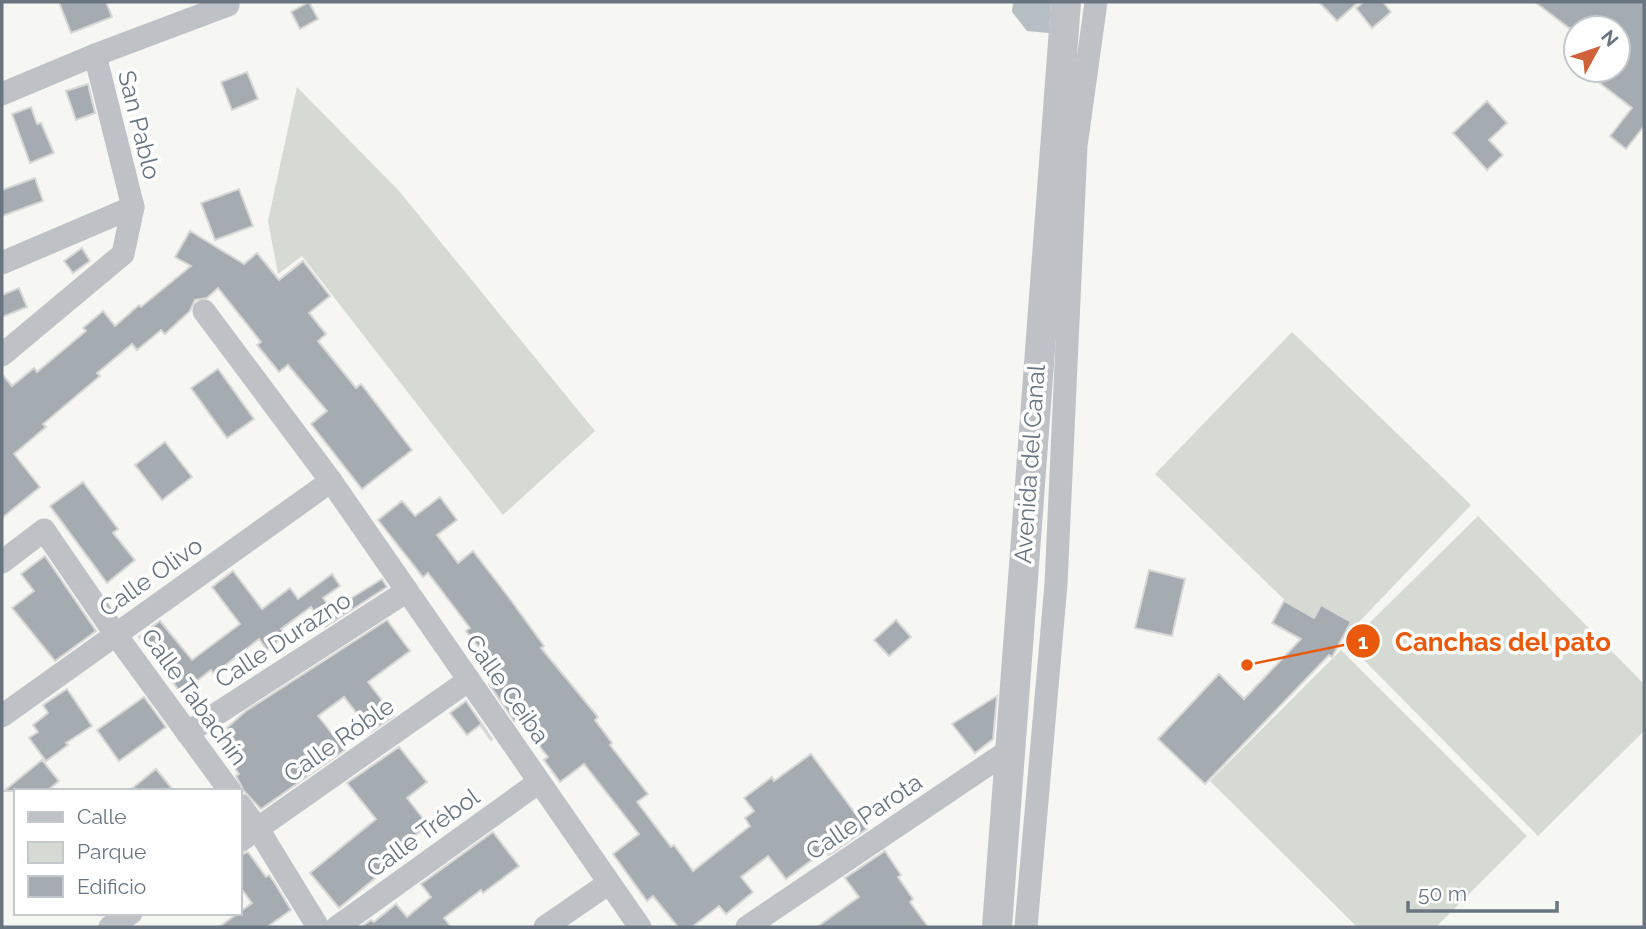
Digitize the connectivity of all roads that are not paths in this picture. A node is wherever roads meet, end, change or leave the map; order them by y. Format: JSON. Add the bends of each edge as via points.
{"nodes":[{"id":1,"x":1066,"y":2,"type":"edge"},
{"id":2,"x":1096,"y":2,"type":"edge"},
{"id":3,"x":228,"y":5,"type":"dead end"},
{"id":4,"x":95,"y":55,"type":"junction"},
{"id":5,"x":2,"y":94,"type":"edge"},
{"id":6,"x":133,"y":207,"type":"junction"},
{"id":7,"x":2,"y":262,"type":"edge"},
{"id":8,"x":204,"y":311,"type":"dead end"},
{"id":9,"x":2,"y":355,"type":"edge"},
{"id":10,"x":331,"y":481,"type":"junction"},
{"id":11,"x":2,"y":562,"type":"edge"},
{"id":12,"x":407,"y":590,"type":"junction"},
{"id":13,"x":116,"y":635,"type":"junction"},
{"id":14,"x":469,"y":681,"type":"junction"},
{"id":15,"x":2,"y":716,"type":"edge"},
{"id":16,"x":187,"y":733,"type":"junction"},
{"id":17,"x":1011,"y":749,"type":"junction"},
{"id":18,"x":540,"y":782,"type":"junction"},
{"id":19,"x":228,"y":789,"type":"edge"},
{"id":20,"x":242,"y":812,"type":"edge"},
{"id":21,"x":249,"y":835,"type":"edge"},
{"id":22,"x":609,"y":883,"type":"junction"},
{"id":23,"x":128,"y":915,"type":"edge"},
{"id":24,"x":110,"y":927,"type":"edge"},
{"id":25,"x":318,"y":927,"type":"edge"},
{"id":26,"x":337,"y":927,"type":"edge"},
{"id":27,"x":545,"y":927,"type":"edge"},
{"id":28,"x":640,"y":927,"type":"edge"},
{"id":29,"x":747,"y":927,"type":"edge"},
{"id":30,"x":997,"y":927,"type":"edge"},
{"id":31,"x":1026,"y":927,"type":"edge"}],
"edges":[{"from":1,"to":17,"type":"street","name":"Avenida del Canal"},
{"from":2,"to":31,"type":"street","via":[[1076,146],[1056,584]]},
{"from":3,"to":4,"type":"street"},
{"from":4,"to":5,"type":"street"},
{"from":4,"to":6,"type":"street","name":"San Pablo"},
{"from":6,"to":7,"type":"street"},
{"from":6,"to":9,"type":"street","via":[[123,254]]},
{"from":8,"to":10,"type":"street","name":"Calle Ceiba"},
{"from":10,"to":12,"type":"street","name":"Calle Ceiba"},
{"from":10,"to":13,"type":"street","name":"Calle Olivo"},
{"from":11,"to":13,"type":"street","name":"Calle Tabachín","via":[[44,530]]},
{"from":12,"to":14,"type":"street","name":"Calle Ceiba"},
{"from":12,"to":16,"type":"street","name":"Calle Durazno"},
{"from":13,"to":15,"type":"street","name":"Calle Olivo"},
{"from":13,"to":16,"type":"street","name":"Calle Tabachín"},
{"from":14,"to":18,"type":"street","name":"Calle Ceiba"},
{"from":14,"to":21,"type":"street","name":"Calle Róble"},
{"from":16,"to":19,"type":"street","name":"Calle Tabachín"},
{"from":17,"to":29,"type":"street","name":"Calle Parota"},
{"from":17,"to":30,"type":"street","name":"Avenida del Canal"},
{"from":18,"to":22,"type":"street","name":"Calle Ceiba"},
{"from":18,"to":26,"type":"street","name":"Calle Trébol"},
{"from":20,"to":21,"type":"street","name":"Calle Tabachín"},
{"from":21,"to":25,"type":"street","name":"Calle Tabachín"},
{"from":22,"to":27,"type":"street"},
{"from":22,"to":28,"type":"street","name":"Calle Ceiba"},
{"from":23,"to":24,"type":"street"}]}
